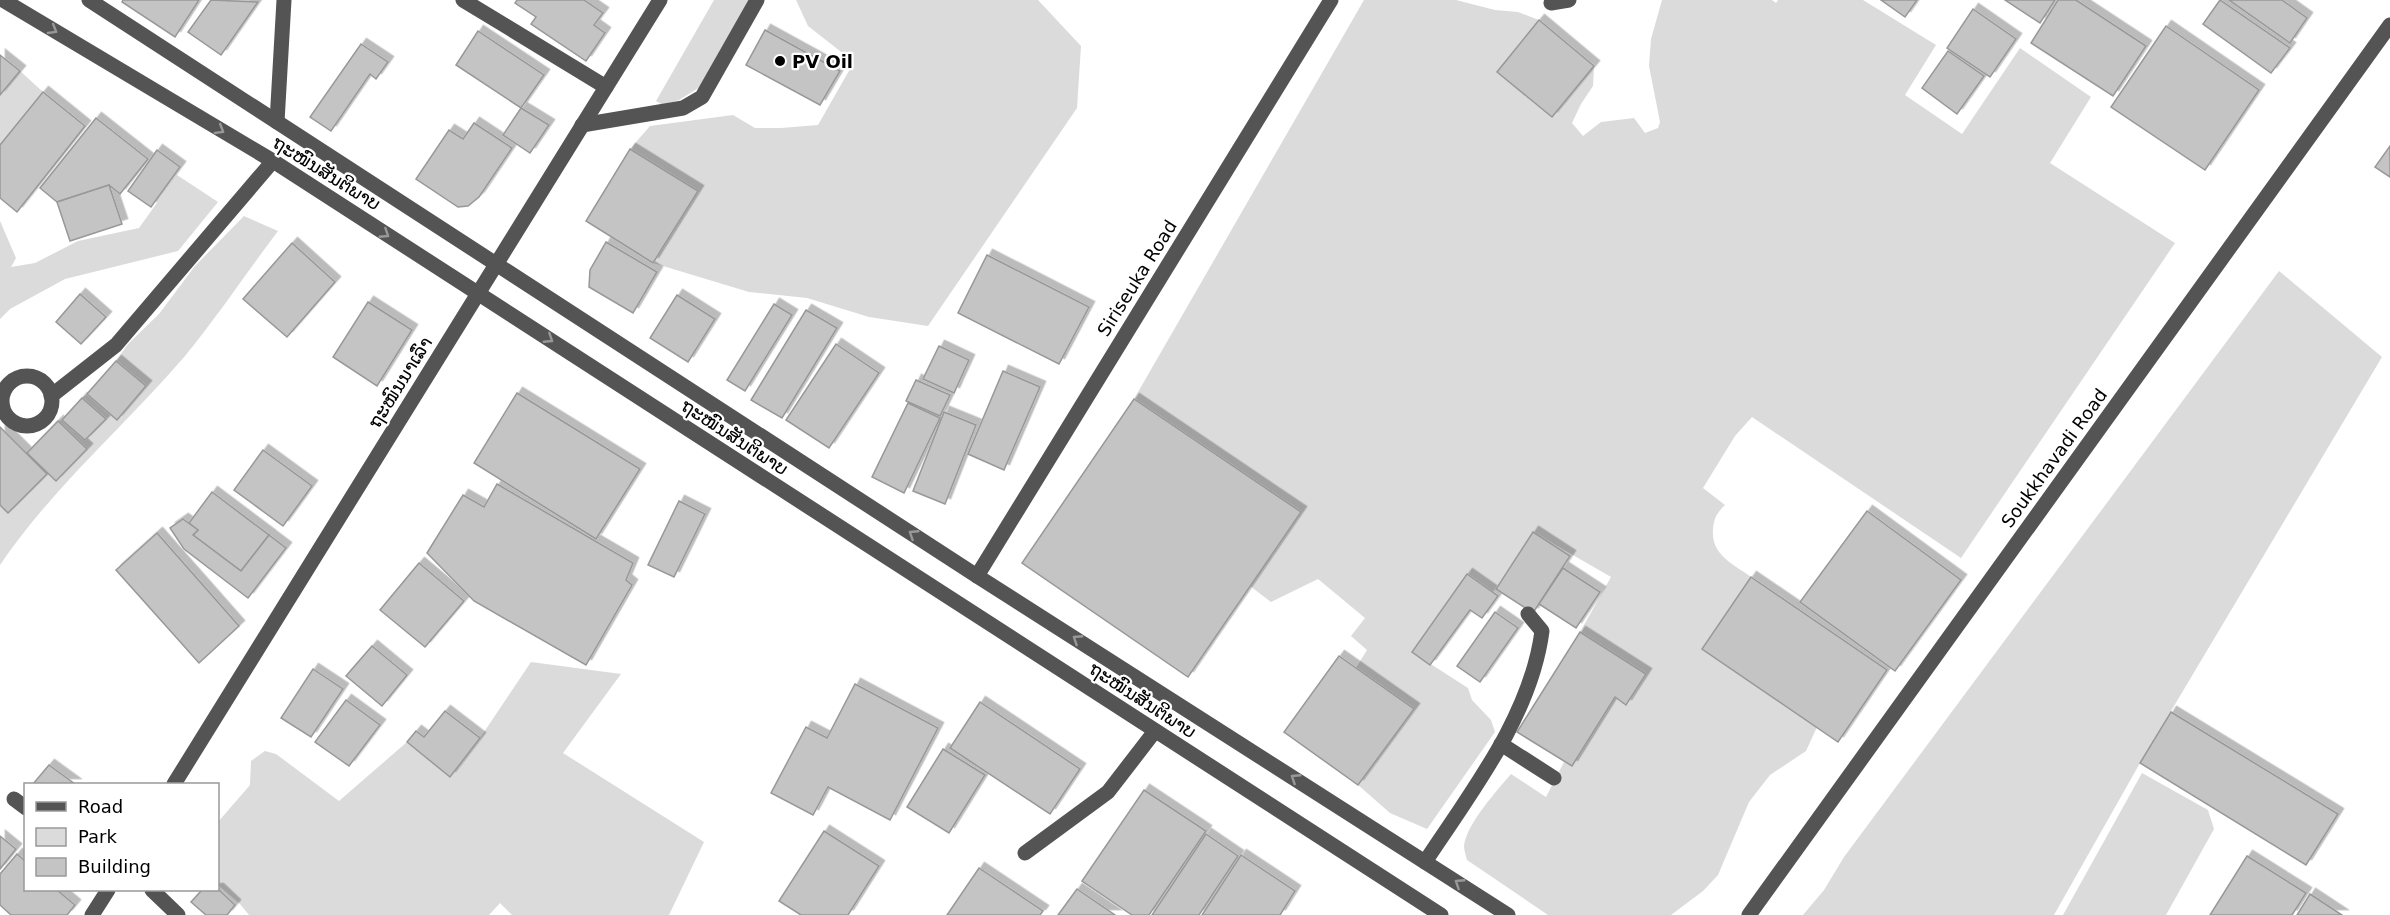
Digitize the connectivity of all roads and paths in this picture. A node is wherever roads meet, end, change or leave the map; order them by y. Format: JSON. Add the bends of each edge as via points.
{"nodes":[{"id":1,"x":3,"y":0,"type":"edge"},
{"id":2,"x":89,"y":0,"type":"edge"},
{"id":3,"x":284,"y":0,"type":"edge"},
{"id":4,"x":463,"y":0,"type":"edge"},
{"id":5,"x":660,"y":0,"type":"edge"},
{"id":6,"x":757,"y":0,"type":"edge"},
{"id":7,"x":1330,"y":0,"type":"edge"},
{"id":8,"x":1569,"y":0,"type":"edge"},
{"id":9,"x":1551,"y":3,"type":"dead end"},
{"id":10,"x":2390,"y":25,"type":"edge"},
{"id":11,"x":606,"y":87,"type":"junction"},
{"id":12,"x":277,"y":122,"type":"junction"},
{"id":13,"x":582,"y":125,"type":"junction"},
{"id":14,"x":273,"y":161,"type":"junction"},
{"id":15,"x":496,"y":263,"type":"junction"},
{"id":16,"x":477,"y":293,"type":"junction"},
{"id":17,"x":51,"y":396,"type":"dead end"},
{"id":18,"x":977,"y":576,"type":"junction"},
{"id":19,"x":1528,"y":614,"type":"dead end"},
{"id":20,"x":1155,"y":731,"type":"junction"},
{"id":21,"x":1501,"y":744,"type":"junction"},
{"id":22,"x":1554,"y":778,"type":"dead end"},
{"id":23,"x":175,"y":783,"type":"edge"},
{"id":24,"x":1025,"y":854,"type":"dead end"},
{"id":25,"x":1425,"y":862,"type":"junction"},
{"id":26,"x":107,"y":891,"type":"edge"},
{"id":27,"x":153,"y":891,"type":"edge"},
{"id":28,"x":92,"y":915,"type":"edge"},
{"id":29,"x":178,"y":915,"type":"edge"},
{"id":30,"x":1441,"y":915,"type":"edge"},
{"id":31,"x":1508,"y":915,"type":"edge"},
{"id":32,"x":1749,"y":915,"type":"edge"}],
"edges":[{"from":1,"to":14,"type":"street","name":"ຖະໜົນສັນຕິພາບ","one_way":true},
{"from":2,"to":12,"type":"street","name":"ຖະໜົນສັນຕິພາບ"},
{"from":3,"to":12,"type":"street"},
{"from":4,"to":11,"type":"street"},
{"from":5,"to":11,"type":"street","name":"ຖະໜົນນາເລົ່າ"},
{"from":6,"to":13,"type":"street","via":[[702,97],[683,108]]},
{"from":7,"to":18,"type":"street","name":"Siriseuka Road"},
{"from":8,"to":9,"type":"street"},
{"from":10,"to":32,"type":"street","name":"Soukkhavadi Road"},
{"from":11,"to":13,"type":"street","name":"ຖະໜົນນາເລົ່າ"},
{"from":12,"to":15,"type":"street","name":"ຖະໜົນສັນຕິພາບ"},
{"from":13,"to":15,"type":"street","name":"ຖະໜົນນາເລົ່າ"},
{"from":14,"to":16,"type":"street","name":"ຖະໜົນສັນຕິພາບ","one_way":true},
{"from":14,"to":17,"type":"street","via":[[116,345]]},
{"from":15,"to":16,"type":"street","name":"ຖະໜົນນາເລົ່າ"},
{"from":18,"to":15,"type":"street","name":"ຖະໜົນສັນຕິພາບ","one_way":true},
{"from":16,"to":20,"type":"street","name":"ຖະໜົນສັນຕິພາບ","one_way":true},
{"from":16,"to":23,"type":"street","name":"ຖະໜົນນາເລົ່າ"},
{"from":25,"to":18,"type":"street","name":"ຖະໜົນສັນຕິພາບ","one_way":true},
{"from":19,"to":21,"type":"street","via":[[1542,631],[1539,654]]},
{"from":20,"to":24,"type":"street","via":[[1108,792]]},
{"from":20,"to":30,"type":"street","name":"ຖະໜົນສັນຕິພາບ"},
{"from":21,"to":22,"type":"street"},
{"from":21,"to":25,"type":"street"},
{"from":31,"to":25,"type":"street","name":"ຖະໜົນສັນຕິພາບ","one_way":true},
{"from":26,"to":28,"type":"street"},
{"from":27,"to":29,"type":"street"}]}
